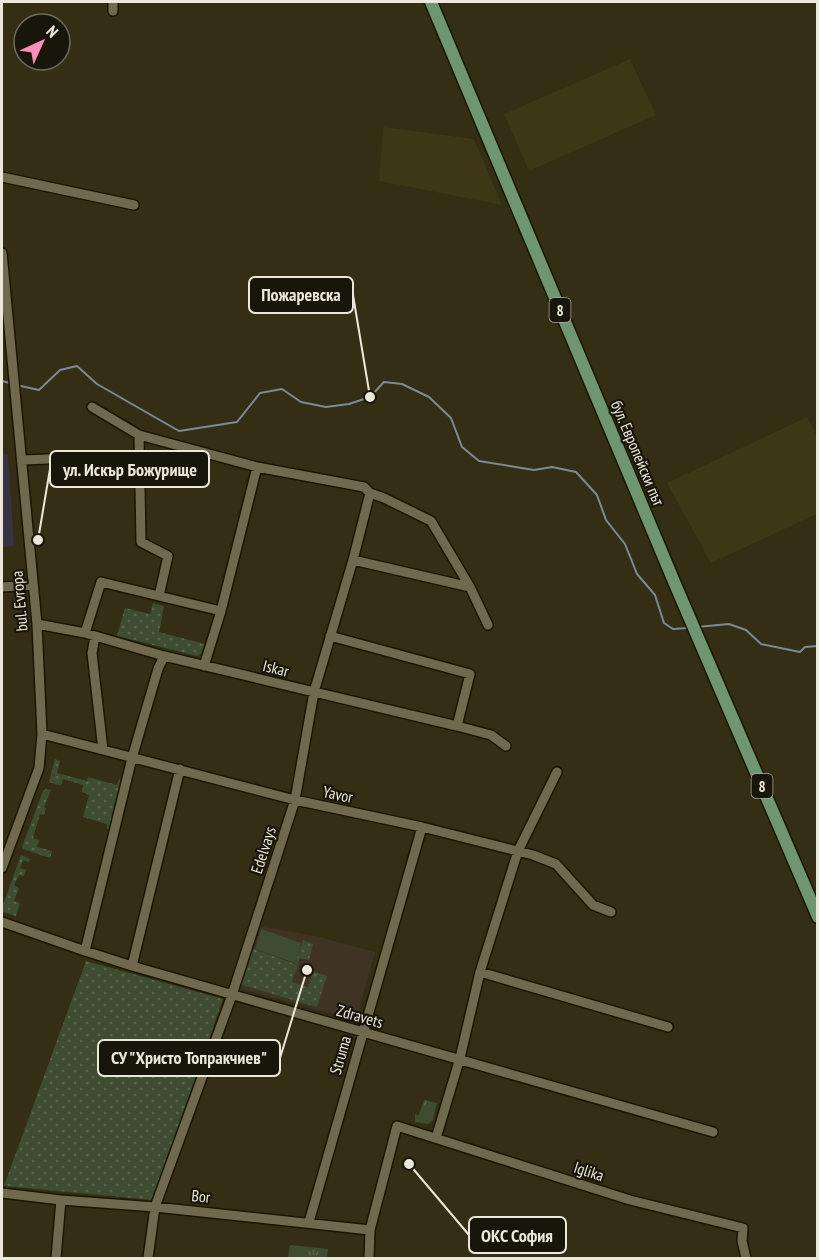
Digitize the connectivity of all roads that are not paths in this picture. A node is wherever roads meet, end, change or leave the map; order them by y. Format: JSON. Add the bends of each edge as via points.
{"nodes":[{"id":1,"x":432,"y":2,"type":"edge"},
{"id":2,"x":2,"y":177,"type":"edge"},
{"id":3,"x":134,"y":205,"type":"dead end"},
{"id":4,"x":2,"y":253,"type":"edge"},
{"id":5,"x":92,"y":407,"type":"dead end"},
{"id":6,"x":139,"y":435,"type":"junction"},
{"id":7,"x":75,"y":458,"type":"dead end"},
{"id":8,"x":22,"y":460,"type":"junction"},
{"id":9,"x":257,"y":467,"type":"junction"},
{"id":10,"x":369,"y":493,"type":"junction"},
{"id":11,"x":353,"y":560,"type":"junction"},
{"id":12,"x":33,"y":585,"type":"junction"},
{"id":13,"x":2,"y":587,"type":"edge"},
{"id":14,"x":470,"y":587,"type":"junction"},
{"id":15,"x":159,"y":596,"type":"junction"},
{"id":16,"x":221,"y":611,"type":"junction"},
{"id":17,"x":37,"y":624,"type":"junction"},
{"id":18,"x":488,"y":625,"type":"dead end"},
{"id":19,"x":90,"y":635,"type":"junction"},
{"id":20,"x":330,"y":636,"type":"junction"},
{"id":21,"x":164,"y":656,"type":"junction"},
{"id":22,"x":204,"y":666,"type":"junction"},
{"id":23,"x":314,"y":692,"type":"junction"},
{"id":24,"x":457,"y":726,"type":"junction"},
{"id":25,"x":42,"y":734,"type":"junction"},
{"id":26,"x":506,"y":746,"type":"dead end"},
{"id":27,"x":103,"y":750,"type":"junction"},
{"id":28,"x":132,"y":758,"type":"junction"},
{"id":29,"x":180,"y":769,"type":"junction"},
{"id":30,"x":557,"y":772,"type":"dead end"},
{"id":31,"x":295,"y":800,"type":"junction"},
{"id":32,"x":422,"y":827,"type":"junction"},
{"id":33,"x":518,"y":851,"type":"junction"},
{"id":34,"x":2,"y":868,"type":"edge"},
{"id":35,"x":611,"y":912,"type":"dead end"},
{"id":36,"x":818,"y":917,"type":"edge"},
{"id":37,"x":2,"y":922,"type":"edge"},
{"id":38,"x":85,"y":951,"type":"junction"},
{"id":39,"x":132,"y":966,"type":"junction"},
{"id":40,"x":480,"y":972,"type":"junction"},
{"id":41,"x":232,"y":995,"type":"junction"},
{"id":42,"x":668,"y":1028,"type":"dead end"},
{"id":43,"x":362,"y":1032,"type":"junction"},
{"id":44,"x":460,"y":1058,"type":"junction"},
{"id":45,"x":713,"y":1132,"type":"dead end"},
{"id":46,"x":436,"y":1138,"type":"junction"},
{"id":47,"x":2,"y":1193,"type":"edge"},
{"id":48,"x":61,"y":1200,"type":"junction"},
{"id":49,"x":155,"y":1207,"type":"junction"},
{"id":50,"x":309,"y":1222,"type":"junction"},
{"id":51,"x":370,"y":1230,"type":"junction"},
{"id":52,"x":56,"y":1258,"type":"edge"},
{"id":53,"x":148,"y":1258,"type":"edge"},
{"id":54,"x":369,"y":1258,"type":"edge"},
{"id":55,"x":746,"y":1258,"type":"edge"}],
"edges":[{"from":1,"to":36,"type":"main road","name":"бул. Европейски път","number":"8"},
{"from":2,"to":3,"type":"street"},
{"from":4,"to":8,"type":"street","name":"bul. Evropa"},
{"from":5,"to":6,"type":"street"},
{"from":6,"to":9,"type":"street"},
{"from":6,"to":15,"type":"street","via":[[141,542],[168,555]]},
{"from":7,"to":8,"type":"street"},
{"from":8,"to":12,"type":"street","name":"bul. Evropa"},
{"from":9,"to":10,"type":"street","via":[[364,487]]},
{"from":9,"to":16,"type":"street"},
{"from":10,"to":11,"type":"street","name":"Edelvays"},
{"from":10,"to":14,"type":"street","via":[[431,521]]},
{"from":11,"to":14,"type":"street"},
{"from":11,"to":20,"type":"street","name":"Edelvays"},
{"from":12,"to":13,"type":"street"},
{"from":12,"to":17,"type":"street","name":"bul. Evropa"},
{"from":14,"to":18,"type":"street"},
{"from":15,"to":16,"type":"street"},
{"from":15,"to":19,"type":"street","via":[[100,582]]},
{"from":16,"to":22,"type":"street"},
{"from":17,"to":19,"type":"street","name":"Iskar"},
{"from":17,"to":25,"type":"street","name":"bul. Evropa"},
{"from":19,"to":21,"type":"street","name":"Iskar"},
{"from":19,"to":27,"type":"street"},
{"from":20,"to":23,"type":"street","name":"Edelvays"},
{"from":20,"to":24,"type":"street","via":[[470,674]]},
{"from":21,"to":22,"type":"street","name":"Iskar"},
{"from":21,"to":28,"type":"street"},
{"from":22,"to":23,"type":"street","name":"Iskar"},
{"from":23,"to":24,"type":"street","name":"Iskar"},
{"from":23,"to":31,"type":"street","name":"Edelvays"},
{"from":24,"to":26,"type":"street","name":"Iskar","via":[[491,735]]},
{"from":25,"to":27,"type":"street","name":"Yavor"},
{"from":25,"to":34,"type":"street","name":"bul. Evropa","via":[[39,768]]},
{"from":27,"to":28,"type":"street","name":"Yavor"},
{"from":28,"to":29,"type":"street","name":"Yavor"},
{"from":28,"to":38,"type":"street"},
{"from":29,"to":31,"type":"street","name":"Yavor"},
{"from":29,"to":39,"type":"street"},
{"from":30,"to":33,"type":"street"},
{"from":31,"to":32,"type":"street","name":"Yavor"},
{"from":31,"to":41,"type":"street","name":"Edelvays"},
{"from":32,"to":33,"type":"street","name":"Yavor"},
{"from":32,"to":43,"type":"street","name":"Struma"},
{"from":33,"to":35,"type":"street","name":"Yavor","via":[[556,864],[593,905]]},
{"from":33,"to":40,"type":"street"},
{"from":37,"to":38,"type":"street","name":"Zdravets"},
{"from":38,"to":39,"type":"street","name":"Zdravets"},
{"from":39,"to":41,"type":"street","name":"Zdravets"},
{"from":40,"to":42,"type":"street"},
{"from":40,"to":44,"type":"street"},
{"from":41,"to":43,"type":"street","name":"Zdravets"},
{"from":41,"to":49,"type":"street","name":"Edelvays"},
{"from":43,"to":44,"type":"street","name":"Zdravets"},
{"from":43,"to":50,"type":"street","name":"Struma"},
{"from":44,"to":45,"type":"street","name":"Zdravets"},
{"from":44,"to":46,"type":"street"},
{"from":46,"to":51,"type":"street","name":"Iglika","via":[[397,1126]]},
{"from":46,"to":55,"type":"street","name":"Iglika","via":[[630,1200],[743,1228]]},
{"from":47,"to":48,"type":"street","name":"Bor"},
{"from":48,"to":49,"type":"street","name":"Bor"},
{"from":48,"to":52,"type":"street"},
{"from":49,"to":50,"type":"street","name":"Bor"},
{"from":49,"to":53,"type":"street","name":"Edelvays"},
{"from":50,"to":51,"type":"street","name":"Bor"},
{"from":51,"to":54,"type":"street"}]}
